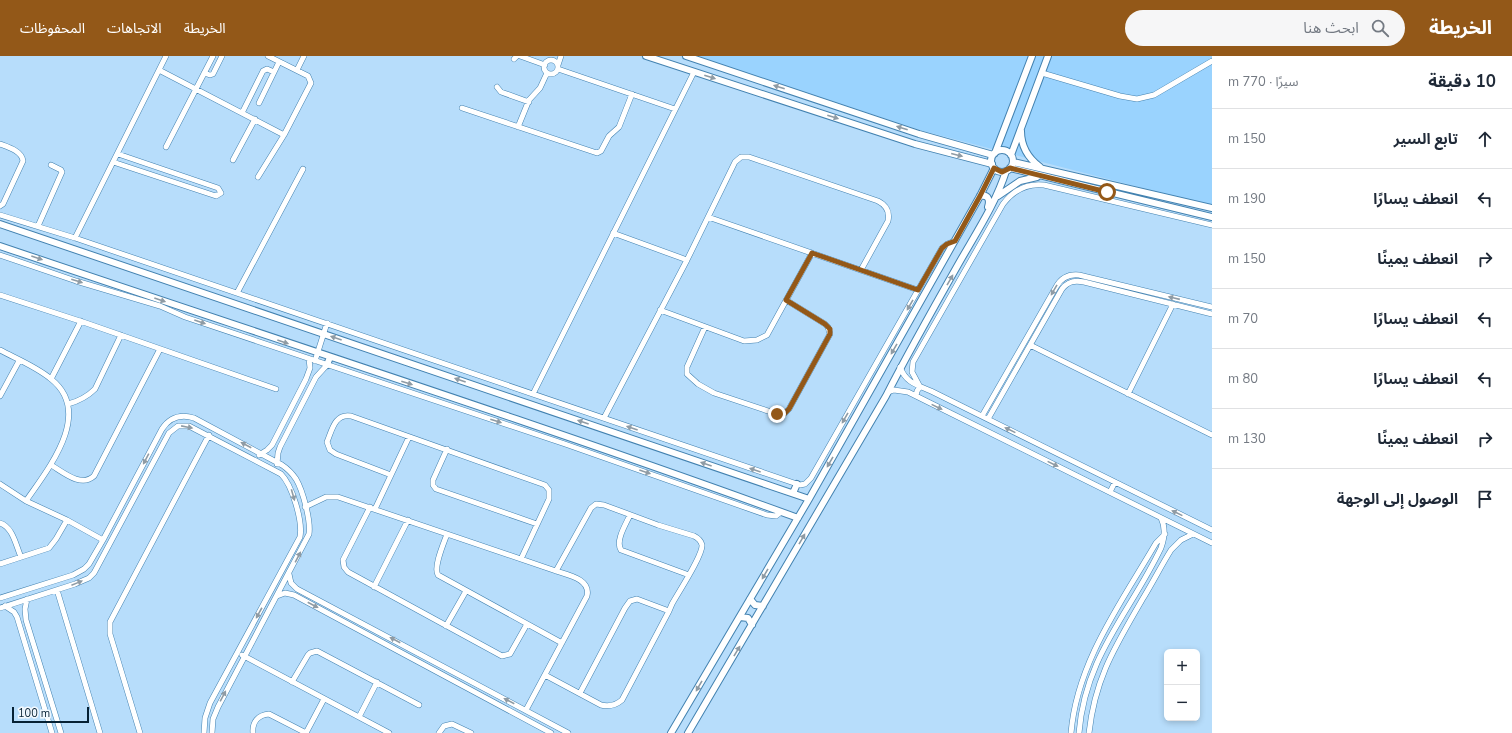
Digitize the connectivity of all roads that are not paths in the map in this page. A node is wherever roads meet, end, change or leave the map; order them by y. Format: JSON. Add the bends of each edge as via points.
{"nodes":[{"id":1,"x":166,"y":56,"type":"edge"},
{"id":2,"x":213,"y":56,"type":"edge"},
{"id":3,"x":222,"y":56,"type":"edge"},
{"id":4,"x":268,"y":56,"type":"edge"},
{"id":5,"x":304,"y":56,"type":"edge"},
{"id":6,"x":520,"y":56,"type":"edge"},
{"id":7,"x":561,"y":56,"type":"edge"},
{"id":8,"x":646,"y":56,"type":"edge"},
{"id":9,"x":686,"y":56,"type":"edge"},
{"id":10,"x":1032,"y":56,"type":"edge"},
{"id":11,"x":1048,"y":56,"type":"edge"},
{"id":12,"x":550,"y":58,"type":"edge"},
{"id":13,"x":1212,"y":61,"type":"edge"},
{"id":14,"x":279,"y":62,"type":"junction"},
{"id":15,"x":545,"y":65,"type":"junction"},
{"id":16,"x":558,"y":67,"type":"junction"},
{"id":17,"x":159,"y":70,"type":"junction"},
{"id":18,"x":297,"y":70,"type":"junction"},
{"id":19,"x":274,"y":72,"type":"junction"},
{"id":20,"x":694,"y":72,"type":"junction"},
{"id":21,"x":204,"y":73,"type":"junction"},
{"id":22,"x":548,"y":73,"type":"junction"},
{"id":23,"x":1042,"y":73,"type":"junction"},
{"id":24,"x":497,"y":87,"type":"dead end"},
{"id":25,"x":196,"y":89,"type":"junction"},
{"id":26,"x":632,"y":94,"type":"junction"},
{"id":27,"x":251,"y":96,"type":"junction"},
{"id":28,"x":529,"y":102,"type":"junction"},
{"id":29,"x":462,"y":108,"type":"dead end"},
{"id":30,"x":675,"y":109,"type":"junction"},
{"id":31,"x":242,"y":113,"type":"junction"},
{"id":32,"x":255,"y":119,"type":"junction"},
{"id":33,"x":518,"y":127,"type":"junction"},
{"id":34,"x":1021,"y":129,"type":"junction"},
{"id":35,"x":920,"y":134,"type":"junction"},
{"id":36,"x":284,"y":135,"type":"junction"},
{"id":37,"x":0,"y":144,"type":"edge"},
{"id":38,"x":915,"y":144,"type":"junction"},
{"id":39,"x":166,"y":147,"type":"dead end"},
{"id":40,"x":118,"y":154,"type":"junction"},
{"id":41,"x":994,"y":154,"type":"junction"},
{"id":42,"x":1011,"y":155,"type":"junction"},
{"id":43,"x":233,"y":160,"type":"dead end"},
{"id":44,"x":113,"y":162,"type":"junction"},
{"id":45,"x":51,"y":165,"type":"dead end"},
{"id":46,"x":993,"y":166,"type":"junction"},
{"id":47,"x":1009,"y":167,"type":"junction"},
{"id":48,"x":161,"y":168,"type":"junction"},
{"id":49,"x":303,"y":169,"type":"dead end"},
{"id":50,"x":1047,"y":170,"type":"junction"},
{"id":51,"x":1041,"y":176,"type":"junction"},
{"id":52,"x":158,"y":177,"type":"junction"},
{"id":53,"x":258,"y":177,"type":"dead end"},
{"id":54,"x":1086,"y":179,"type":"junction"},
{"id":55,"x":1084,"y":186,"type":"junction"},
{"id":56,"x":980,"y":196,"type":"junction"},
{"id":57,"x":995,"y":198,"type":"junction"},
{"id":58,"x":0,"y":206,"type":"edge"},
{"id":59,"x":1212,"y":208,"type":"edge"},
{"id":60,"x":988,"y":213,"type":"junction"},
{"id":61,"x":0,"y":215,"type":"edge"},
{"id":62,"x":708,"y":217,"type":"junction"},
{"id":63,"x":1212,"y":217,"type":"edge"},
{"id":64,"x":0,"y":224,"type":"edge"},
{"id":65,"x":1212,"y":225,"type":"edge"},
{"id":66,"x":38,"y":226,"type":"junction"},
{"id":67,"x":613,"y":233,"type":"junction"},
{"id":68,"x":75,"y":238,"type":"junction"},
{"id":69,"x":955,"y":241,"type":"junction"},
{"id":70,"x":0,"y":246,"type":"edge"},
{"id":71,"x":812,"y":253,"type":"junction"},
{"id":72,"x":0,"y":255,"type":"edge"},
{"id":73,"x":687,"y":260,"type":"junction"},
{"id":74,"x":861,"y":270,"type":"junction"},
{"id":75,"x":918,"y":290,"type":"junction"},
{"id":76,"x":237,"y":293,"type":"junction"},
{"id":77,"x":0,"y":295,"type":"edge"},
{"id":78,"x":786,"y":300,"type":"junction"},
{"id":79,"x":1172,"y":304,"type":"junction"},
{"id":80,"x":1212,"y":307,"type":"edge"},
{"id":81,"x":660,"y":310,"type":"junction"},
{"id":82,"x":1212,"y":314,"type":"edge"},
{"id":83,"x":81,"y":321,"type":"junction"},
{"id":84,"x":326,"y":323,"type":"junction"},
{"id":85,"x":705,"y":326,"type":"junction"},
{"id":86,"x":323,"y":334,"type":"junction"},
{"id":87,"x":121,"y":335,"type":"junction"},
{"id":88,"x":1030,"y":345,"type":"junction"},
{"id":89,"x":160,"y":349,"type":"junction"},
{"id":90,"x":0,"y":350,"type":"edge"},
{"id":91,"x":317,"y":353,"type":"junction"},
{"id":92,"x":330,"y":357,"type":"junction"},
{"id":93,"x":309,"y":359,"type":"junction"},
{"id":94,"x":19,"y":360,"type":"junction"},
{"id":95,"x":315,"y":361,"type":"junction"},
{"id":96,"x":327,"y":365,"type":"junction"},
{"id":97,"x":900,"y":367,"type":"junction"},
{"id":98,"x":51,"y":379,"type":"junction"},
{"id":99,"x":920,"y":387,"type":"junction"},
{"id":100,"x":276,"y":388,"type":"dead end"},
{"id":101,"x":888,"y":392,"type":"junction"},
{"id":102,"x":533,"y":394,"type":"junction"},
{"id":103,"x":1128,"y":394,"type":"junction"},
{"id":104,"x":0,"y":395,"type":"edge"},
{"id":105,"x":916,"y":396,"type":"junction"},
{"id":106,"x":68,"y":404,"type":"junction"},
{"id":107,"x":982,"y":416,"type":"junction"},
{"id":108,"x":604,"y":418,"type":"junction"},
{"id":109,"x":988,"y":419,"type":"junction"},
{"id":110,"x":209,"y":436,"type":"junction"},
{"id":111,"x":1212,"y":436,"type":"edge"},
{"id":112,"x":409,"y":437,"type":"junction"},
{"id":113,"x":447,"y":450,"type":"junction"},
{"id":114,"x":261,"y":454,"type":"junction"},
{"id":115,"x":258,"y":461,"type":"junction"},
{"id":116,"x":278,"y":462,"type":"junction"},
{"id":117,"x":51,"y":465,"type":"junction"},
{"id":118,"x":272,"y":468,"type":"junction"},
{"id":119,"x":137,"y":474,"type":"junction"},
{"id":120,"x":391,"y":475,"type":"junction"},
{"id":121,"x":145,"y":478,"type":"junction"},
{"id":122,"x":1115,"y":482,"type":"junction"},
{"id":123,"x":0,"y":484,"type":"edge"},
{"id":124,"x":797,"y":484,"type":"junction"},
{"id":125,"x":1110,"y":492,"type":"junction"},
{"id":126,"x":793,"y":493,"type":"junction"},
{"id":127,"x":809,"y":499,"type":"junction"},
{"id":128,"x":26,"y":501,"type":"junction"},
{"id":129,"x":305,"y":507,"type":"junction"},
{"id":130,"x":373,"y":508,"type":"junction"},
{"id":131,"x":781,"y":512,"type":"junction"},
{"id":132,"x":630,"y":515,"type":"junction"},
{"id":133,"x":798,"y":518,"type":"junction"},
{"id":134,"x":1161,"y":518,"type":"junction"},
{"id":135,"x":67,"y":520,"type":"junction"},
{"id":136,"x":408,"y":520,"type":"junction"},
{"id":137,"x":0,"y":523,"type":"edge"},
{"id":138,"x":537,"y":524,"type":"junction"},
{"id":139,"x":1212,"y":530,"type":"edge"},
{"id":140,"x":447,"y":534,"type":"junction"},
{"id":141,"x":1165,"y":534,"type":"junction"},
{"id":142,"x":1192,"y":534,"type":"junction"},
{"id":143,"x":103,"y":540,"type":"junction"},
{"id":144,"x":1212,"y":543,"type":"edge"},
{"id":145,"x":1161,"y":548,"type":"junction"},
{"id":146,"x":1170,"y":552,"type":"junction"},
{"id":147,"x":21,"y":557,"type":"junction"},
{"id":148,"x":521,"y":559,"type":"junction"},
{"id":149,"x":0,"y":564,"type":"edge"},
{"id":150,"x":556,"y":571,"type":"junction"},
{"id":151,"x":289,"y":574,"type":"junction"},
{"id":152,"x":688,"y":575,"type":"junction"},
{"id":153,"x":374,"y":587,"type":"junction"},
{"id":154,"x":57,"y":590,"type":"junction"},
{"id":155,"x":466,"y":591,"type":"junction"},
{"id":156,"x":277,"y":596,"type":"junction"},
{"id":157,"x":0,"y":598,"type":"edge"},
{"id":158,"x":27,"y":599,"type":"junction"},
{"id":159,"x":750,"y":599,"type":"junction"},
{"id":160,"x":763,"y":606,"type":"junction"},
{"id":161,"x":3,"y":607,"type":"edge"},
{"id":162,"x":669,"y":611,"type":"junction"},
{"id":163,"x":740,"y":617,"type":"junction"},
{"id":164,"x":527,"y":624,"type":"junction"},
{"id":165,"x":752,"y":625,"type":"junction"},
{"id":166,"x":446,"y":626,"type":"junction"},
{"id":167,"x":562,"y":643,"type":"junction"},
{"id":168,"x":238,"y":653,"type":"junction"},
{"id":169,"x":244,"y":656,"type":"junction"},
{"id":170,"x":545,"y":675,"type":"junction"},
{"id":171,"x":292,"y":682,"type":"junction"},
{"id":172,"x":377,"y":682,"type":"junction"},
{"id":173,"x":580,"y":693,"type":"junction"},
{"id":174,"x":324,"y":699,"type":"junction"},
{"id":175,"x":419,"y":705,"type":"dead end"},
{"id":176,"x":526,"y":710,"type":"junction"},
{"id":177,"x":359,"y":717,"type":"junction"},
{"id":178,"x":52,"y":733,"type":"edge"},
{"id":179,"x":61,"y":733,"type":"edge"},
{"id":180,"x":100,"y":733,"type":"edge"},
{"id":181,"x":140,"y":733,"type":"edge"},
{"id":182,"x":204,"y":733,"type":"edge"},
{"id":183,"x":212,"y":733,"type":"edge"},
{"id":184,"x":253,"y":733,"type":"edge"},
{"id":185,"x":306,"y":733,"type":"edge"},
{"id":186,"x":389,"y":733,"type":"edge"},
{"id":187,"x":439,"y":733,"type":"edge"},
{"id":188,"x":471,"y":733,"type":"edge"},
{"id":189,"x":551,"y":733,"type":"edge"},
{"id":190,"x":568,"y":733,"type":"edge"},
{"id":191,"x":672,"y":733,"type":"edge"},
{"id":192,"x":688,"y":733,"type":"edge"},
{"id":193,"x":1072,"y":733,"type":"edge"},
{"id":194,"x":1079,"y":733,"type":"edge"},
{"id":195,"x":1089,"y":733,"type":"edge"}],
"edges":[{"from":1,"to":17,"type":"street"},
{"from":2,"to":21,"type":"street"},
{"from":3,"to":21,"type":"street","via":[[213,74]]},
{"from":4,"to":14,"type":"street"},
{"from":5,"to":18,"type":"street"},
{"from":6,"to":15,"type":"street"},
{"from":7,"to":16,"type":"street"},
{"from":8,"to":20,"type":"street"},
{"from":35,"to":9,"type":"street","one_way":true},
{"from":10,"to":41,"type":"street"},
{"from":11,"to":23,"type":"street"},
{"from":12,"to":15,"type":"street"},
{"from":12,"to":16,"type":"street","via":[[556,61]]},
{"from":13,"to":23,"type":"street","via":[[1154,95],[1137,99]]},
{"from":14,"to":18,"type":"street"},
{"from":14,"to":19,"type":"street"},
{"from":15,"to":22,"type":"street"},
{"from":16,"to":22,"type":"street","via":[[554,74]]},
{"from":16,"to":26,"type":"street"},
{"from":17,"to":25,"type":"street"},
{"from":17,"to":40,"type":"street"},
{"from":18,"to":36,"type":"street","via":[[308,76],[311,83]]},
{"from":19,"to":27,"type":"street","via":[[265,69]]},
{"from":19,"to":27,"type":"street","via":[[259,102]]},
{"from":20,"to":30,"type":"street"},
{"from":20,"to":38,"type":"street","one_way":true},
{"from":21,"to":25,"type":"street"},
{"from":22,"to":28,"type":"street"},
{"from":23,"to":34,"type":"street"},
{"from":24,"to":28,"type":"street","via":[[501,92]]},
{"from":25,"to":31,"type":"street"},
{"from":25,"to":39,"type":"street"},
{"from":26,"to":30,"type":"street"},
{"from":26,"to":33,"type":"street","via":[[619,127],[599,153]]},
{"from":27,"to":31,"type":"street"},
{"from":28,"to":33,"type":"street"},
{"from":29,"to":33,"type":"street"},
{"from":30,"to":67,"type":"street"},
{"from":31,"to":32,"type":"street"},
{"from":32,"to":36,"type":"street"},
{"from":32,"to":43,"type":"street"},
{"from":34,"to":42,"type":"street"},
{"from":34,"to":50,"type":"street","via":[[1023,144],[1029,158]]},
{"from":35,"to":38,"type":"street"},
{"from":35,"to":41,"type":"street"},
{"from":36,"to":53,"type":"street"},
{"from":37,"to":58,"type":"street","via":[[20,153],[23,157]]},
{"from":38,"to":46,"type":"street","one_way":true},
{"from":40,"to":44,"type":"street"},
{"from":40,"to":48,"type":"street"},
{"from":41,"to":42,"type":"street","via":[[1004,150]]},
{"from":41,"to":46,"type":"street"},
{"from":42,"to":47,"type":"street"},
{"from":44,"to":52,"type":"street"},
{"from":44,"to":68,"type":"street"},
{"from":45,"to":66,"type":"street","via":[[62,172]]},
{"from":46,"to":47,"type":"street","via":[[1000,171]]},
{"from":46,"to":56,"type":"street"},
{"from":47,"to":50,"type":"street"},
{"from":47,"to":51,"type":"street"},
{"from":47,"to":57,"type":"street"},
{"from":48,"to":52,"type":"street"},
{"from":48,"to":52,"type":"street","via":[[218,188],[221,193],[216,196]]},
{"from":49,"to":76,"type":"street"},
{"from":50,"to":54,"type":"street"},
{"from":51,"to":55,"type":"street"},
{"from":51,"to":57,"type":"street","via":[[1020,182]]},
{"from":54,"to":55,"type":"street"},
{"from":54,"to":59,"type":"street"},
{"from":55,"to":63,"type":"street"},
{"from":56,"to":60,"type":"street","via":[[989,199]]},
{"from":56,"to":69,"type":"street"},
{"from":57,"to":60,"type":"street"},
{"from":97,"to":60,"type":"street","one_way":true},
{"from":61,"to":66,"type":"street"},
{"from":62,"to":71,"type":"street"},
{"from":62,"to":73,"type":"street"},
{"from":62,"to":74,"type":"street","via":[[735,162],[744,157],[878,201],[887,209],[888,221]]},
{"from":64,"to":86,"type":"street"},
{"from":65,"to":99,"type":"street","via":[[1044,185],[1028,186],[1017,191],[1003,204],[913,362],[912,372]]},
{"from":66,"to":68,"type":"street"},
{"from":67,"to":73,"type":"street"},
{"from":67,"to":102,"type":"street"},
{"from":68,"to":76,"type":"street"},
{"from":69,"to":75,"type":"street","via":[[942,248]]},
{"from":69,"to":127,"type":"street","one_way":true},
{"from":70,"to":91,"type":"street","one_way":true},
{"from":71,"to":74,"type":"street"},
{"from":71,"to":78,"type":"street"},
{"from":72,"to":93,"type":"street","one_way":true},
{"from":73,"to":81,"type":"street"},
{"from":74,"to":75,"type":"street"},
{"from":75,"to":124,"type":"street","one_way":true,"via":[[811,478],[805,484]]},
{"from":76,"to":84,"type":"street"},
{"from":77,"to":83,"type":"street"},
{"from":78,"to":85,"type":"street","via":[[767,335],[757,340],[744,341]]},
{"from":78,"to":85,"type":"street","via":[[825,324],[830,332],[789,409],[782,414],[714,393],[687,374],[687,365]]},
{"from":79,"to":82,"type":"street"},
{"from":79,"to":88,"type":"street","via":[[1084,282],[1070,282],[1062,289]]},
{"from":79,"to":103,"type":"street"},
{"from":80,"to":107,"type":"street","one_way":true,"via":[[1079,275],[1067,276],[1059,281]]},
{"from":81,"to":85,"type":"street"},
{"from":81,"to":108,"type":"street"},
{"from":83,"to":87,"type":"street"},
{"from":83,"to":98,"type":"street"},
{"from":84,"to":86,"type":"street"},
{"from":84,"to":102,"type":"street"},
{"from":86,"to":91,"type":"street"},
{"from":126,"to":86,"type":"street","one_way":true},
{"from":87,"to":89,"type":"street"},
{"from":87,"to":106,"type":"street","via":[[95,389],[84,398]]},
{"from":88,"to":103,"type":"street"},
{"from":88,"to":109,"type":"street"},
{"from":89,"to":100,"type":"street"},
{"from":89,"to":117,"type":"street","via":[[94,476],[87,481],[79,480]]},
{"from":90,"to":94,"type":"street"},
{"from":91,"to":92,"type":"street"},
{"from":91,"to":95,"type":"street"},
{"from":92,"to":96,"type":"street"},
{"from":92,"to":131,"type":"street","one_way":true,"via":[[524,421]]},
{"from":93,"to":95,"type":"street"},
{"from":93,"to":114,"type":"street","via":[[310,368],[306,379],[272,445]]},
{"from":94,"to":98,"type":"street"},
{"from":94,"to":104,"type":"street"},
{"from":95,"to":96,"type":"street"},
{"from":96,"to":116,"type":"street","via":[[316,377],[280,447]]},
{"from":96,"to":131,"type":"street","one_way":true,"via":[[565,444],[767,515],[776,516]]},
{"from":97,"to":99,"type":"street","via":[[910,382]]},
{"from":97,"to":101,"type":"street"},
{"from":98,"to":106,"type":"street","via":[[62,390]]},
{"from":99,"to":105,"type":"street"},
{"from":99,"to":107,"type":"street"},
{"from":101,"to":105,"type":"street","via":[[901,390]]},
{"from":160,"to":101,"type":"street","one_way":true},
{"from":102,"to":108,"type":"street"},
{"from":103,"to":111,"type":"street"},
{"from":105,"to":125,"type":"street","one_way":true},
{"from":106,"to":117,"type":"street","via":[[67,430]]},
{"from":107,"to":109,"type":"street"},
{"from":124,"to":108,"type":"street","one_way":true},
{"from":122,"to":109,"type":"street","one_way":true},
{"from":110,"to":115,"type":"street"},
{"from":121,"to":110,"type":"street","one_way":true,"via":[[173,429],[178,426],[189,426]]},
{"from":110,"to":181,"type":"street","via":[[110,622],[110,634]]},
{"from":112,"to":113,"type":"street"},
{"from":112,"to":120,"type":"street"},
{"from":112,"to":120,"type":"street","via":[[351,416],[337,420],[327,442],[330,450]]},
{"from":113,"to":138,"type":"street","via":[[545,484],[549,490],[549,499]]},
{"from":113,"to":138,"type":"street","via":[[433,480],[434,487]]},
{"from":114,"to":115,"type":"street"},
{"from":114,"to":116,"type":"street"},
{"from":114,"to":119,"type":"street","one_way":true,"via":[[194,418],[181,416],[164,425]]},
{"from":115,"to":118,"type":"street"},
{"from":116,"to":118,"type":"street","via":[[277,466]]},
{"from":116,"to":129,"type":"street","via":[[296,479]]},
{"from":117,"to":128,"type":"street"},
{"from":118,"to":168,"type":"street","one_way":true,"via":[[290,485],[301,532]]},
{"from":119,"to":121,"type":"street"},
{"from":119,"to":143,"type":"street"},
{"from":120,"to":130,"type":"street"},
{"from":154,"to":121,"type":"street","one_way":true,"via":[[81,582],[94,573]]},
{"from":122,"to":125,"type":"street"},
{"from":139,"to":122,"type":"street","one_way":true},
{"from":123,"to":128,"type":"street"},
{"from":124,"to":126,"type":"street"},
{"from":125,"to":134,"type":"street"},
{"from":126,"to":127,"type":"street"},
{"from":127,"to":133,"type":"street"},
{"from":128,"to":135,"type":"street"},
{"from":129,"to":130,"type":"street","via":[[334,496]]},
{"from":151,"to":129,"type":"street","one_way":true,"via":[[309,534]]},
{"from":130,"to":136,"type":"street"},
{"from":130,"to":153,"type":"street","via":[[343,563],[348,572]]},
{"from":131,"to":133,"type":"street"},
{"from":132,"to":150,"type":"street","via":[[600,504],[593,505]]},
{"from":132,"to":152,"type":"street","via":[[619,541],[621,550]]},
{"from":132,"to":152,"type":"street","via":[[698,538],[702,546],[701,551]]},
{"from":133,"to":159,"type":"street","one_way":true},
{"from":134,"to":141,"type":"street"},
{"from":134,"to":142,"type":"street"},
{"from":135,"to":143,"type":"street"},
{"from":135,"to":147,"type":"street","via":[[49,548]]},
{"from":136,"to":140,"type":"street"},
{"from":136,"to":153,"type":"street"},
{"from":137,"to":147,"type":"street","via":[[10,531]]},
{"from":138,"to":148,"type":"street"},
{"from":140,"to":148,"type":"street"},
{"from":140,"to":155,"type":"street","via":[[436,572]]},
{"from":141,"to":145,"type":"street"},
{"from":141,"to":193,"type":"street","via":[[1156,543],[1091,657],[1077,698]]},
{"from":142,"to":144,"type":"street"},
{"from":142,"to":146,"type":"street","via":[[1181,540]]},
{"from":143,"to":157,"type":"street","via":[[89,564],[79,573]]},
{"from":145,"to":146,"type":"street"},
{"from":145,"to":194,"type":"street","via":[[1098,660],[1084,700]]},
{"from":146,"to":195,"type":"street","via":[[1107,662],[1096,692]]},
{"from":147,"to":149,"type":"street"},
{"from":148,"to":150,"type":"street"},
{"from":150,"to":167,"type":"street","via":[[580,580],[588,593]]},
{"from":151,"to":156,"type":"street"},
{"from":176,"to":151,"type":"street","one_way":true,"via":[[297,589]]},
{"from":152,"to":162,"type":"street"},
{"from":153,"to":166,"type":"street"},
{"from":154,"to":158,"type":"street"},
{"from":154,"to":180,"type":"street"},
{"from":155,"to":164,"type":"street"},
{"from":155,"to":166,"type":"street"},
{"from":156,"to":169,"type":"street"},
{"from":156,"to":189,"type":"street","one_way":true,"via":[[285,593],[294,595]]},
{"from":158,"to":161,"type":"street"},
{"from":158,"to":179,"type":"street","via":[[26,620]]},
{"from":159,"to":160,"type":"street","via":[[756,605]]},
{"from":159,"to":163,"type":"street"},
{"from":160,"to":165,"type":"street"},
{"from":161,"to":178,"type":"street","via":[[14,612],[16,617]]},
{"from":162,"to":173,"type":"street","via":[[641,600],[630,601]]},
{"from":162,"to":173,"type":"street","via":[[622,700],[613,706],[607,706]]},
{"from":163,"to":165,"type":"street","via":[[748,618]]},
{"from":163,"to":191,"type":"street","one_way":true},
{"from":164,"to":166,"type":"street","via":[[511,652],[505,656]]},
{"from":164,"to":167,"type":"street"},
{"from":192,"to":165,"type":"street","one_way":true},
{"from":167,"to":170,"type":"street"},
{"from":168,"to":169,"type":"street"},
{"from":168,"to":182,"type":"street","via":[[207,710]]},
{"from":169,"to":171,"type":"street"},
{"from":183,"to":169,"type":"street","one_way":true,"via":[[215,714]]},
{"from":170,"to":173,"type":"street"},
{"from":170,"to":176,"type":"street"},
{"from":171,"to":172,"type":"street","via":[[308,655],[317,651]]},
{"from":171,"to":174,"type":"street"},
{"from":172,"to":175,"type":"street"},
{"from":172,"to":177,"type":"street"},
{"from":174,"to":177,"type":"street"},
{"from":174,"to":185,"type":"street"},
{"from":176,"to":190,"type":"street"},
{"from":177,"to":186,"type":"street"},
{"from":184,"to":185,"type":"street","via":[[255,720],[269,714]]},
{"from":187,"to":188,"type":"street","via":[[444,726],[452,724]]}]}
